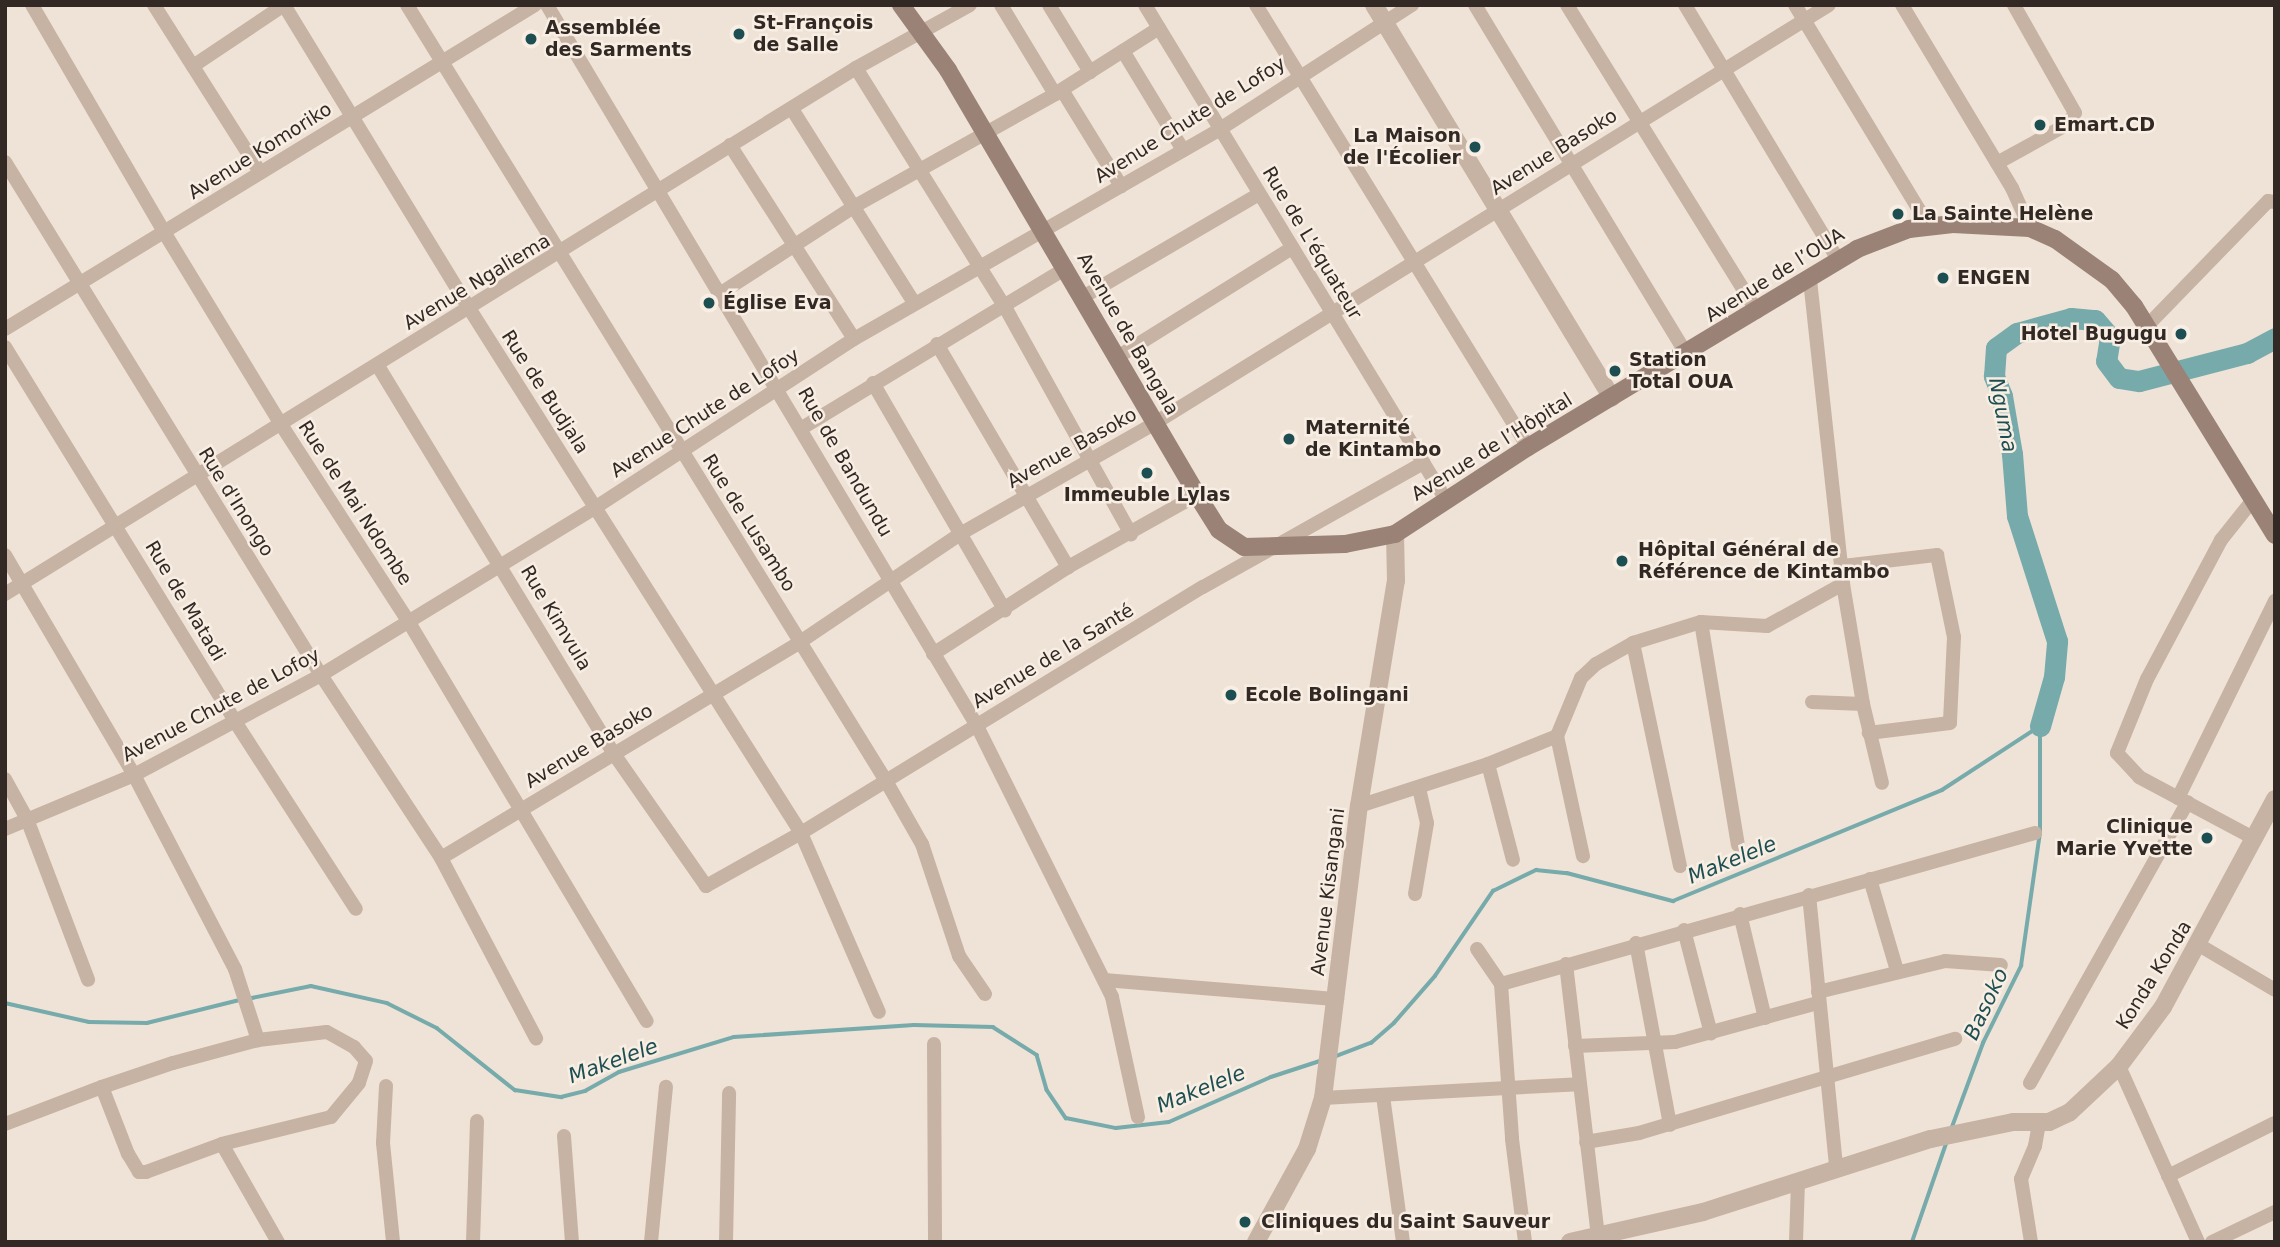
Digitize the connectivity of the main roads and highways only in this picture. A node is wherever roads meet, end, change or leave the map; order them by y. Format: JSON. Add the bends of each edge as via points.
{"nodes":[{"id":1,"x":901,"y":5,"type":"edge"},
{"id":2,"x":1612,"y":398,"type":"joint"},
{"id":3,"x":2269,"y":514,"type":"edge"},
{"id":4,"x":1395,"y":534,"type":"joint"},
{"id":5,"x":2275,"y":535,"type":"edge"}],
"edges":[{"from":1,"to":4,"type":"main road","name":"Avenue de Bangala","via":[[986,134],[1197,495],[1230,541],[1269,549],[1364,542]]},
{"from":2,"to":3,"type":"main road","name":"Avenue de l’OUA","via":[[1885,235],[1928,225],[2030,228],[2055,239],[2112,280],[2147,326],[2252,501]]},
{"from":2,"to":4,"type":"main road","name":"Avenue de l’Hôpital"},
{"from":3,"to":5,"type":"main road","name":"Avenue de l’OUA"}]}
